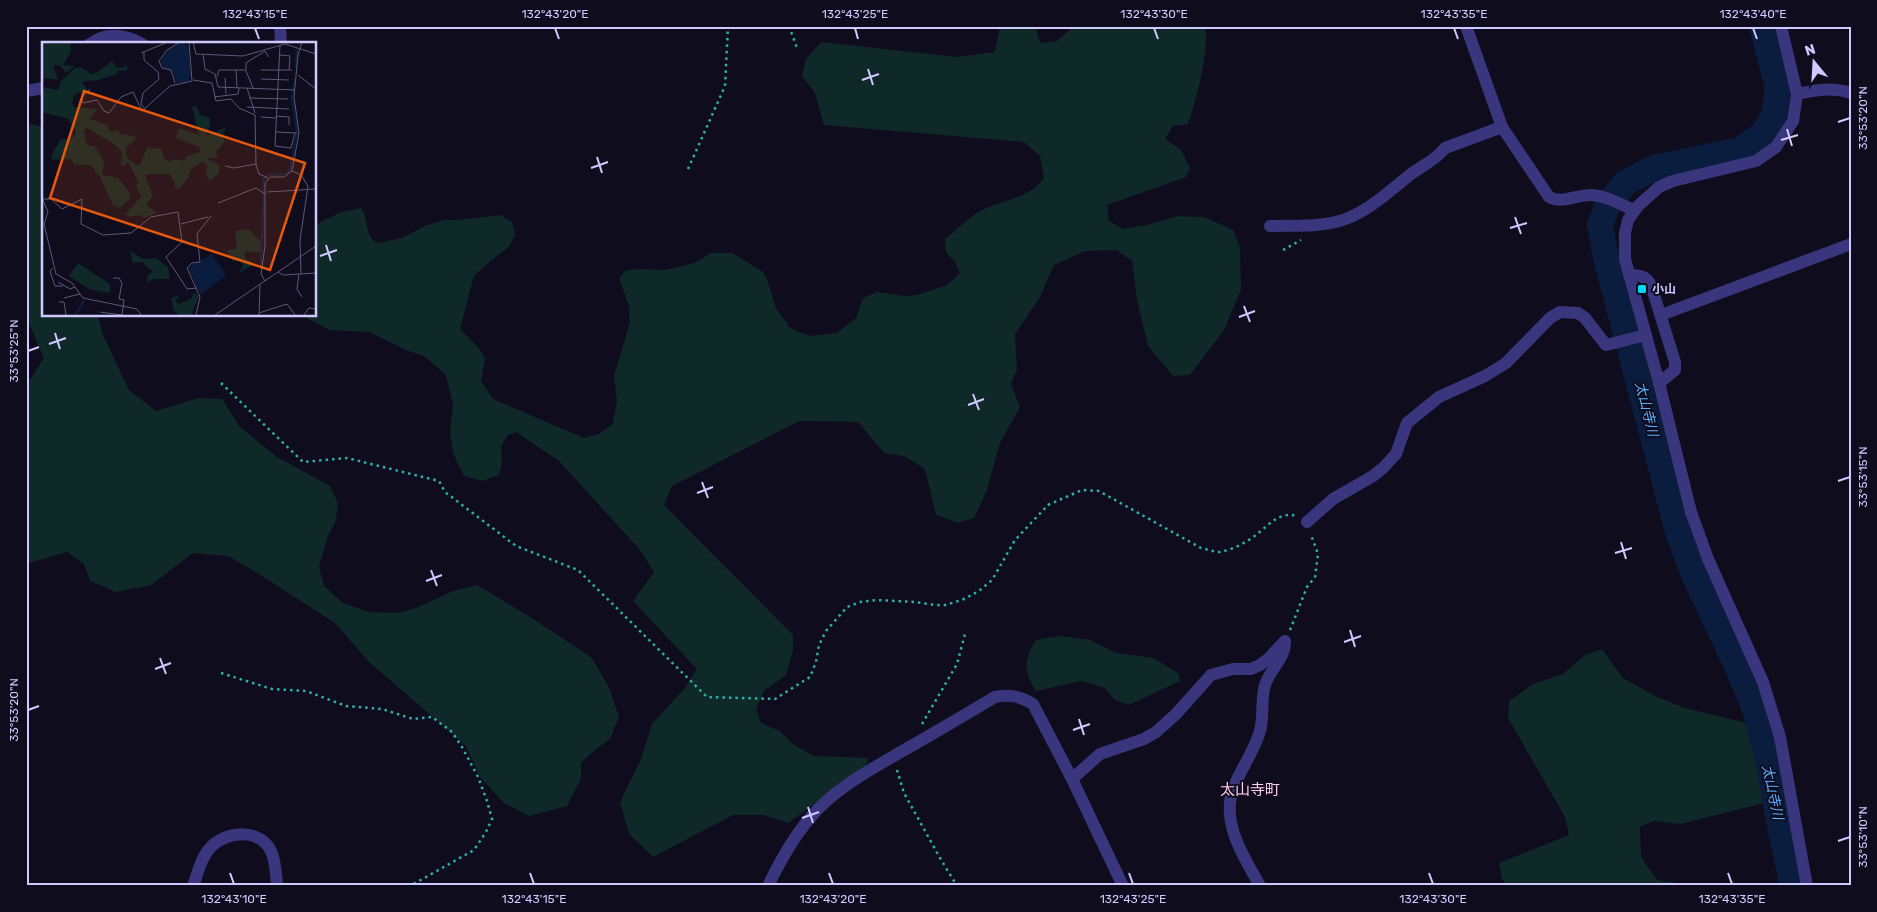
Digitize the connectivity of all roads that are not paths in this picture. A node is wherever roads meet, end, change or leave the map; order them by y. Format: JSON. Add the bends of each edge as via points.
{"nodes":[{"id":1,"x":280,"y":26,"type":"edge"},
{"id":2,"x":1466,"y":26,"type":"edge"},
{"id":3,"x":1781,"y":26,"type":"edge"},
{"id":4,"x":93,"y":42,"type":"edge"},
{"id":5,"x":137,"y":42,"type":"edge"},
{"id":6,"x":282,"y":42,"type":"edge"},
{"id":7,"x":42,"y":88,"type":"edge"},
{"id":8,"x":26,"y":91,"type":"edge"},
{"id":9,"x":1851,"y":93,"type":"edge"},
{"id":10,"x":1797,"y":94,"type":"junction"},
{"id":11,"x":1502,"y":127,"type":"junction"},
{"id":12,"x":1634,"y":210,"type":"junction"},
{"id":13,"x":1270,"y":226,"type":"dead end"},
{"id":14,"x":1851,"y":244,"type":"edge"},
{"id":15,"x":1630,"y":275,"type":"junction"},
{"id":16,"x":1661,"y":315,"type":"junction"},
{"id":17,"x":1642,"y":336,"type":"junction"},
{"id":18,"x":1659,"y":382,"type":"junction"},
{"id":19,"x":1307,"y":522,"type":"road end"},
{"id":20,"x":1072,"y":778,"type":"junction"},
{"id":21,"x":193,"y":886,"type":"edge"},
{"id":22,"x":276,"y":886,"type":"edge"},
{"id":23,"x":768,"y":886,"type":"edge"},
{"id":24,"x":1123,"y":886,"type":"edge"},
{"id":25,"x":1260,"y":886,"type":"edge"},
{"id":26,"x":1807,"y":886,"type":"edge"}],
"edges":[{"from":1,"to":6,"type":"street"},
{"from":2,"to":11,"type":"street"},
{"from":3,"to":10,"type":"street"},
{"from":4,"to":5,"type":"street","via":[[101,37],[121,35]]},
{"from":7,"to":8,"type":"street"},
{"from":9,"to":10,"type":"street","via":[[1817,89]]},
{"from":10,"to":12,"type":"street","via":[[1793,121],[1776,146],[1756,161],[1673,181],[1659,187]]},
{"from":11,"to":12,"type":"street","via":[[1548,197],[1555,201],[1591,195],[1605,197]]},
{"from":11,"to":13,"type":"street","via":[[1445,148],[1439,156],[1348,218],[1326,224]]},
{"from":12,"to":15,"type":"street","via":[[1625,234],[1625,258]]},
{"from":14,"to":16,"type":"street"},
{"from":15,"to":16,"type":"street","via":[[1648,279]]},
{"from":15,"to":17,"type":"street"},
{"from":16,"to":18,"type":"street","via":[[1675,370]]},
{"from":17,"to":18,"type":"street"},
{"from":17,"to":19,"type":"street","via":[[1606,345],[1585,318],[1578,313],[1560,312],[1550,318],[1506,363],[1439,397],[1407,424],[1396,454],[1383,468],[1333,499]]},
{"from":18,"to":26,"type":"street","via":[[1691,512],[1708,559],[1763,682],[1780,737]]},
{"from":20,"to":23,"type":"street","via":[[1033,704],[1007,694],[995,697],[855,780],[832,798],[811,816],[798,833],[783,854]]},
{"from":20,"to":24,"type":"street"},
{"from":20,"to":25,"type":"street","via":[[1100,754],[1156,732],[1211,676],[1233,668],[1260,666],[1285,641],[1286,651],[1264,687],[1259,736],[1233,789],[1229,805],[1234,834]]},
{"from":21,"to":22,"type":"street","via":[[211,846],[222,839],[249,834],[261,839],[271,850]]}]}
